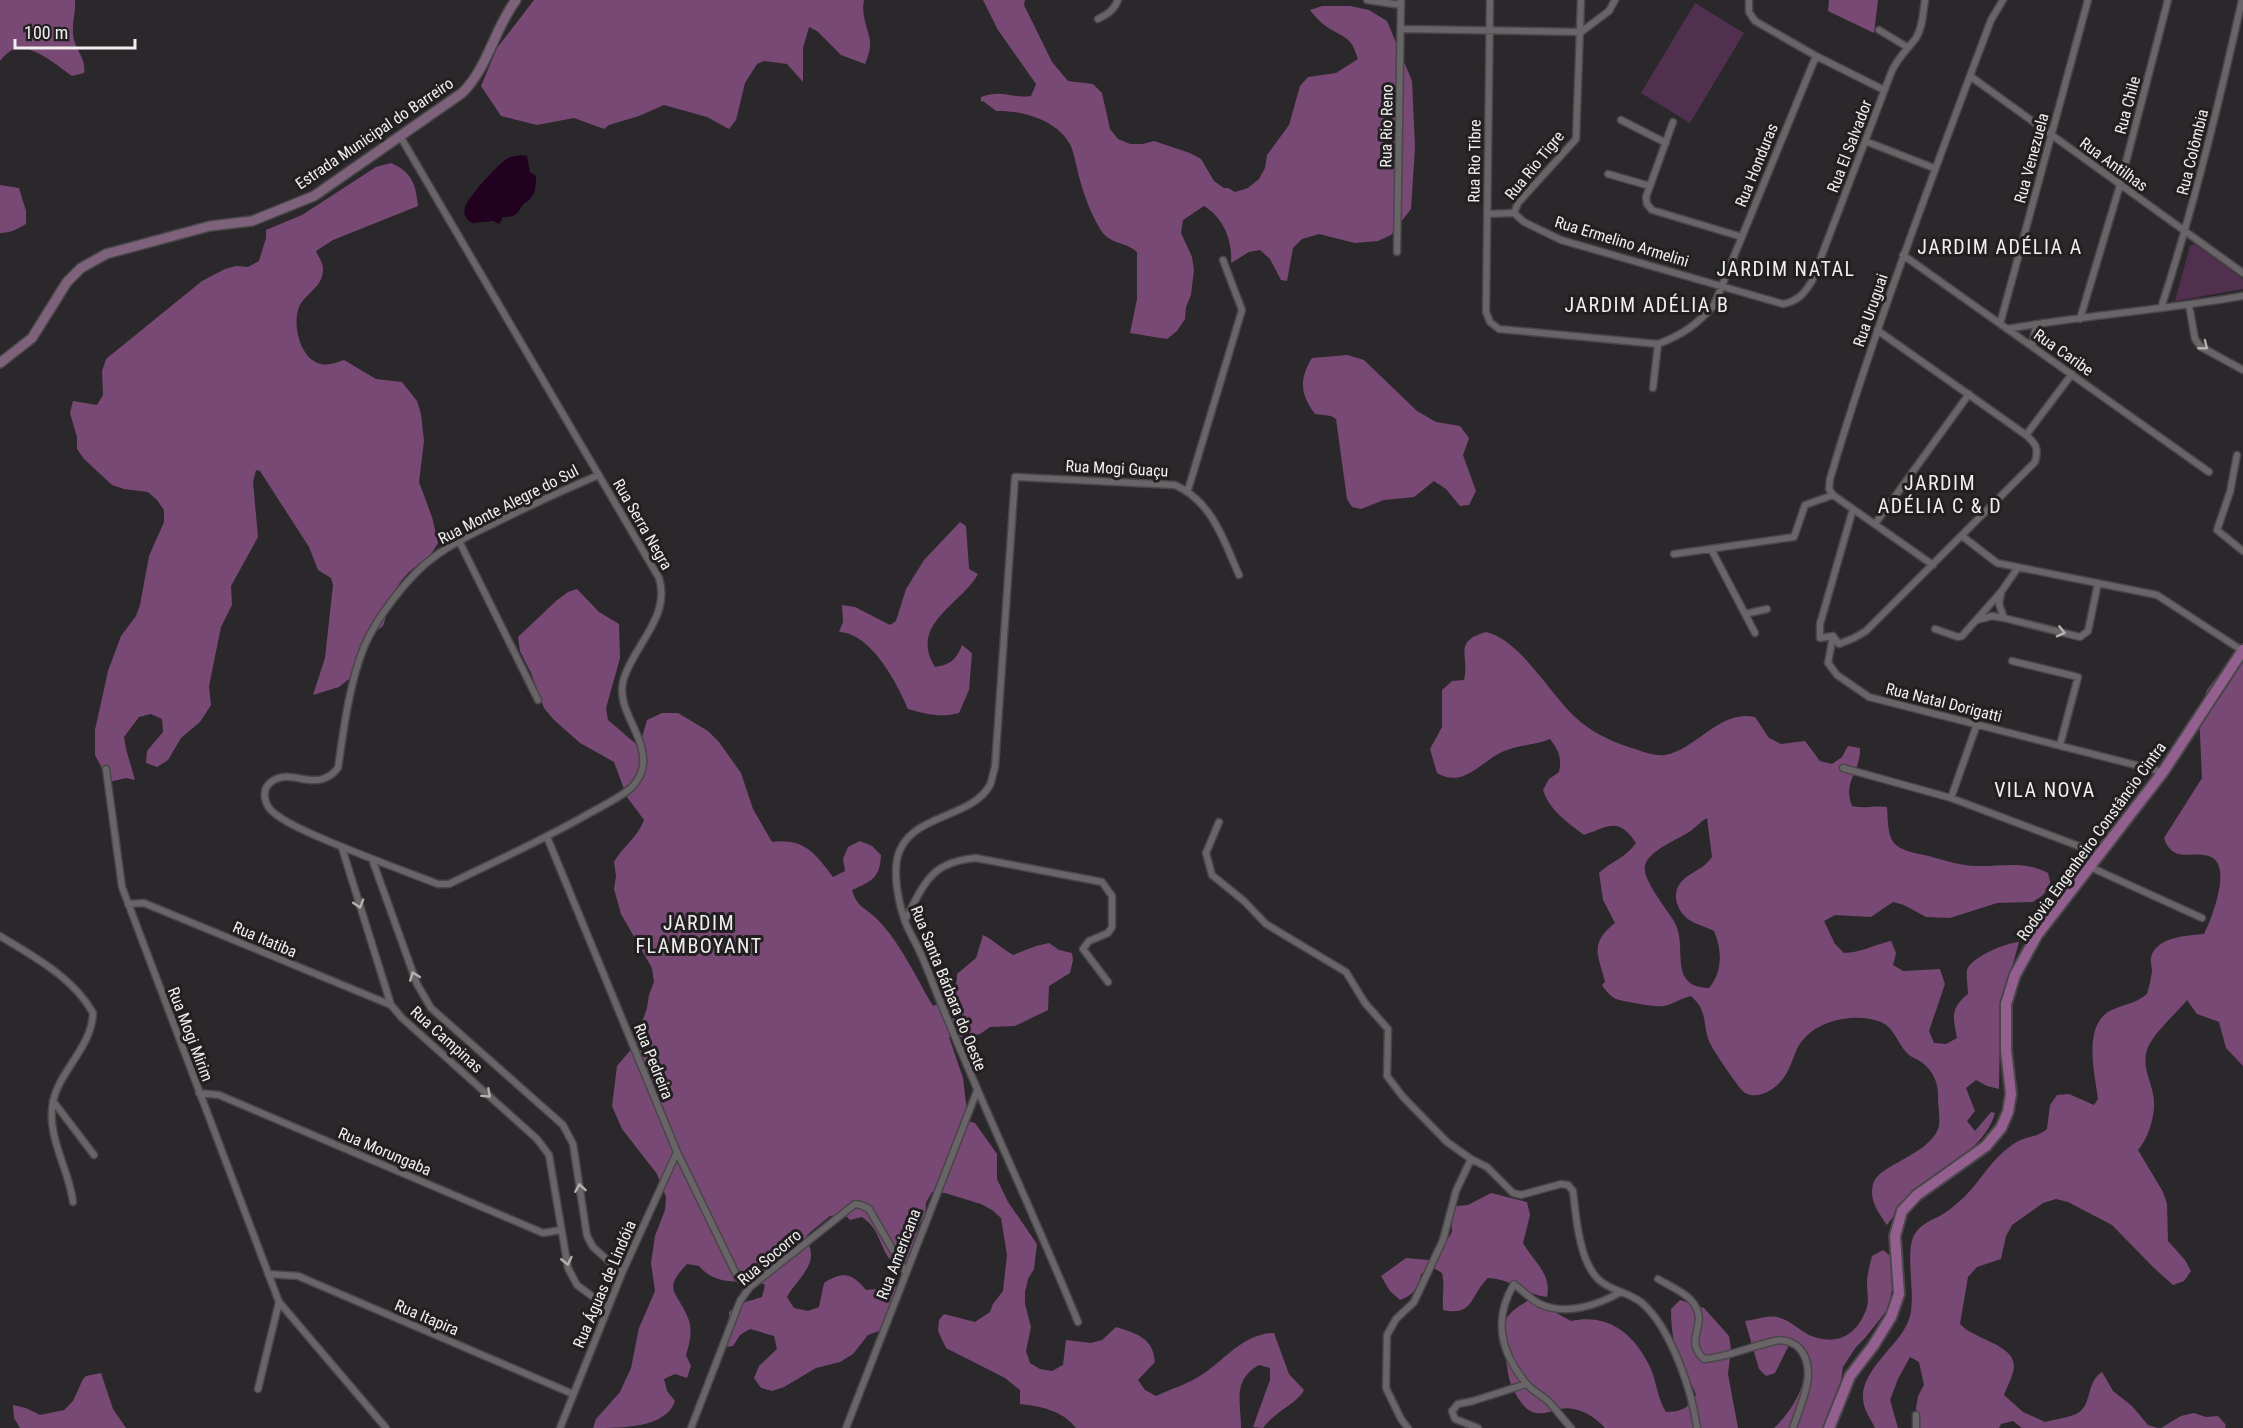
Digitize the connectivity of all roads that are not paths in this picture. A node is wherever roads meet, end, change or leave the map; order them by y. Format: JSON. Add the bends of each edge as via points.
{"nodes":[{"id":1,"x":516,"y":0,"type":"edge"},
{"id":2,"x":1118,"y":0,"type":"edge"},
{"id":3,"x":1366,"y":0,"type":"edge"},
{"id":4,"x":1490,"y":0,"type":"edge"},
{"id":5,"x":1581,"y":0,"type":"edge"},
{"id":6,"x":1615,"y":0,"type":"edge"},
{"id":7,"x":1749,"y":0,"type":"edge"},
{"id":8,"x":1925,"y":0,"type":"edge"},
{"id":9,"x":2003,"y":0,"type":"edge"},
{"id":10,"x":2088,"y":0,"type":"edge"},
{"id":11,"x":2168,"y":0,"type":"edge"},
{"id":12,"x":2242,"y":0,"type":"edge"},
{"id":13,"x":1401,"y":2,"type":"edge"},
{"id":14,"x":1098,"y":19,"type":"dead end"},
{"id":15,"x":1401,"y":29,"type":"junction"},
{"id":16,"x":1879,"y":30,"type":"dead end"},
{"id":17,"x":1490,"y":31,"type":"junction"},
{"id":18,"x":1581,"y":32,"type":"junction"},
{"id":19,"x":1907,"y":47,"type":"junction"},
{"id":20,"x":1816,"y":56,"type":"junction"},
{"id":21,"x":1970,"y":76,"type":"junction"},
{"id":22,"x":1884,"y":90,"type":"junction"},
{"id":23,"x":1621,"y":120,"type":"dead end"},
{"id":24,"x":1673,"y":122,"type":"dead end"},
{"id":25,"x":2051,"y":135,"type":"junction"},
{"id":26,"x":400,"y":136,"type":"junction"},
{"id":27,"x":1865,"y":141,"type":"junction"},
{"id":28,"x":1666,"y":143,"type":"junction"},
{"id":29,"x":1934,"y":168,"type":"junction"},
{"id":30,"x":1608,"y":174,"type":"dead end"},
{"id":31,"x":2120,"y":185,"type":"junction"},
{"id":32,"x":1650,"y":186,"type":"junction"},
{"id":33,"x":1487,"y":213,"type":"junction"},
{"id":34,"x":1514,"y":213,"type":"junction"},
{"id":35,"x":2186,"y":232,"type":"junction"},
{"id":36,"x":1742,"y":237,"type":"junction"},
{"id":37,"x":1397,"y":252,"type":"dead end"},
{"id":38,"x":1903,"y":255,"type":"junction"},
{"id":39,"x":1223,"y":260,"type":"dead end"},
{"id":40,"x":2243,"y":273,"type":"edge"},
{"id":41,"x":1722,"y":285,"type":"junction"},
{"id":42,"x":2243,"y":296,"type":"edge"},
{"id":43,"x":1795,"y":301,"type":"joint"},
{"id":44,"x":2189,"y":306,"type":"junction"},
{"id":45,"x":2161,"y":308,"type":"junction"},
{"id":46,"x":2080,"y":319,"type":"junction"},
{"id":47,"x":2043,"y":322,"type":"junction"},
{"id":48,"x":2000,"y":324,"type":"junction"},
{"id":49,"x":2007,"y":329,"type":"junction"},
{"id":50,"x":1878,"y":330,"type":"junction"},
{"id":51,"x":1659,"y":344,"type":"junction"},
{"id":52,"x":2032,"y":346,"type":"junction"},
{"id":53,"x":0,"y":363,"type":"edge"},
{"id":54,"x":2243,"y":370,"type":"edge"},
{"id":55,"x":2072,"y":374,"type":"junction"},
{"id":56,"x":1653,"y":388,"type":"dead end"},
{"id":57,"x":1969,"y":394,"type":"junction"},
{"id":58,"x":2026,"y":435,"type":"junction"},
{"id":59,"x":2236,"y":454,"type":"dead end"},
{"id":60,"x":2209,"y":472,"type":"dead end"},
{"id":61,"x":599,"y":475,"type":"junction"},
{"id":62,"x":1015,"y":477,"type":"joint"},
{"id":63,"x":1188,"y":490,"type":"junction"},
{"id":64,"x":1833,"y":495,"type":"junction"},
{"id":65,"x":1854,"y":509,"type":"junction"},
{"id":66,"x":1875,"y":524,"type":"junction"},
{"id":67,"x":1962,"y":536,"type":"junction"},
{"id":68,"x":459,"y":541,"type":"junction"},
{"id":69,"x":1711,"y":549,"type":"junction"},
{"id":70,"x":2243,"y":551,"type":"edge"},
{"id":71,"x":1674,"y":554,"type":"dead end"},
{"id":72,"x":1933,"y":565,"type":"junction"},
{"id":73,"x":2017,"y":569,"type":"junction"},
{"id":74,"x":1239,"y":575,"type":"dead end"},
{"id":75,"x":2098,"y":583,"type":"junction"},
{"id":76,"x":2001,"y":592,"type":"junction"},
{"id":77,"x":1767,"y":609,"type":"dead end"},
{"id":78,"x":1745,"y":614,"type":"junction"},
{"id":79,"x":2004,"y":618,"type":"junction"},
{"id":80,"x":1977,"y":620,"type":"junction"},
{"id":81,"x":1935,"y":629,"type":"dead end"},
{"id":82,"x":1755,"y":633,"type":"dead end"},
{"id":83,"x":1833,"y":636,"type":"junction"},
{"id":84,"x":2243,"y":650,"type":"edge"},
{"id":85,"x":2012,"y":661,"type":"dead end"},
{"id":86,"x":538,"y":700,"type":"dead end"},
{"id":87,"x":1977,"y":724,"type":"junction"},
{"id":88,"x":2060,"y":745,"type":"junction"},
{"id":89,"x":1843,"y":768,"type":"dead end"},
{"id":90,"x":106,"y":769,"type":"dead end"},
{"id":91,"x":2163,"y":772,"type":"junction"},
{"id":92,"x":1951,"y":798,"type":"junction"},
{"id":93,"x":1219,"y":822,"type":"dead end"},
{"id":94,"x":547,"y":837,"type":"junction"},
{"id":95,"x":342,"y":848,"type":"junction"},
{"id":96,"x":2100,"y":854,"type":"junction"},
{"id":97,"x":372,"y":859,"type":"junction"},
{"id":98,"x":2090,"y":867,"type":"junction"},
{"id":99,"x":128,"y":904,"type":"junction"},
{"id":100,"x":2202,"y":918,"type":"dead end"},
{"id":101,"x":904,"y":920,"type":"junction"},
{"id":102,"x":0,"y":936,"type":"edge"},
{"id":103,"x":1108,"y":982,"type":"dead end"},
{"id":104,"x":391,"y":1005,"type":"junction"},
{"id":105,"x":976,"y":1091,"type":"junction"},
{"id":106,"x":199,"y":1093,"type":"junction"},
{"id":107,"x":53,"y":1100,"type":"junction"},
{"id":108,"x":676,"y":1152,"type":"junction"},
{"id":109,"x":94,"y":1155,"type":"dead end"},
{"id":110,"x":1471,"y":1159,"type":"junction"},
{"id":111,"x":73,"y":1202,"type":"dead end"},
{"id":112,"x":561,"y":1230,"type":"junction"},
{"id":113,"x":905,"y":1271,"type":"junction"},
{"id":114,"x":622,"y":1273,"type":"junction"},
{"id":115,"x":268,"y":1274,"type":"junction"},
{"id":116,"x":1658,"y":1279,"type":"dead end"},
{"id":117,"x":750,"y":1287,"type":"junction"},
{"id":118,"x":1621,"y":1292,"type":"junction"},
{"id":119,"x":279,"y":1302,"type":"junction"},
{"id":120,"x":608,"y":1308,"type":"junction"},
{"id":121,"x":1077,"y":1322,"type":"dead end"},
{"id":122,"x":1526,"y":1384,"type":"junction"},
{"id":123,"x":258,"y":1389,"type":"dead end"},
{"id":124,"x":573,"y":1394,"type":"junction"},
{"id":125,"x":1916,"y":1415,"type":"dead end"},
{"id":126,"x":386,"y":1428,"type":"edge"},
{"id":127,"x":560,"y":1428,"type":"edge"},
{"id":128,"x":691,"y":1428,"type":"edge"},
{"id":129,"x":846,"y":1428,"type":"edge"},
{"id":130,"x":1408,"y":1428,"type":"edge"},
{"id":131,"x":1478,"y":1428,"type":"edge"},
{"id":132,"x":1571,"y":1428,"type":"edge"},
{"id":133,"x":1697,"y":1428,"type":"edge"},
{"id":134,"x":1793,"y":1428,"type":"edge"},
{"id":135,"x":1829,"y":1428,"type":"edge"},
{"id":136,"x":1916,"y":1428,"type":"edge"}],
"edges":[{"from":1,"to":26,"type":"street","name":"Estrada Municipal do Barreiro","via":[[474,81]]},
{"from":2,"to":14,"type":"street","via":[[1108,15]]},
{"from":3,"to":13,"type":"street"},
{"from":4,"to":17,"type":"street","name":"Rua Rio Tibre"},
{"from":5,"to":18,"type":"street","name":"Rua Rio Tigre"},
{"from":6,"to":18,"type":"street","via":[[1609,11]]},
{"from":7,"to":20,"type":"street","via":[[1749,12],[1755,21]]},
{"from":8,"to":19,"type":"street","name":"Rua El Salvador","via":[[1920,30]]},
{"from":9,"to":21,"type":"street","name":"Rua Uruguai","via":[[1991,20]]},
{"from":10,"to":25,"type":"street","name":"Rua Venezuela"},
{"from":11,"to":31,"type":"street","name":"Rua Chile"},
{"from":12,"to":35,"type":"street","name":"Rua Colômbia"},
{"from":13,"to":15,"type":"street","name":"Rua Rio Reno"},
{"from":15,"to":17,"type":"street"},
{"from":15,"to":37,"type":"street","name":"Rua Rio Reno"},
{"from":16,"to":19,"type":"street"},
{"from":17,"to":18,"type":"street"},
{"from":17,"to":33,"type":"street","name":"Rua Rio Tibre"},
{"from":18,"to":34,"type":"street","name":"Rua Rio Tigre","via":[[1576,139],[1518,203]]},
{"from":19,"to":22,"type":"street","name":"Rua El Salvador","via":[[1897,59]]},
{"from":20,"to":22,"type":"street"},
{"from":20,"to":36,"type":"street","name":"Rua Honduras"},
{"from":21,"to":25,"type":"street","name":"Rua Antilhas"},
{"from":21,"to":29,"type":"street","name":"Rua Uruguai"},
{"from":22,"to":27,"type":"street","name":"Rua El Salvador"},
{"from":23,"to":28,"type":"street"},
{"from":24,"to":28,"type":"street"},
{"from":25,"to":31,"type":"street","name":"Rua Antilhas"},
{"from":25,"to":48,"type":"street","name":"Rua Venezuela"},
{"from":26,"to":53,"type":"street","name":"Estrada Municipal do Barreiro","via":[[314,195],[252,221],[210,226],[106,254],[81,268],[67,282],[32,338]]},
{"from":26,"to":61,"type":"street","name":"Rua Serra Negra"},
{"from":27,"to":29,"type":"street"},
{"from":27,"to":43,"type":"street","name":"Rua El Salvador","via":[[1812,281]]},
{"from":28,"to":32,"type":"street"},
{"from":29,"to":38,"type":"street","name":"Rua Uruguai"},
{"from":30,"to":32,"type":"street"},
{"from":31,"to":35,"type":"street","name":"Rua Antilhas"},
{"from":31,"to":46,"type":"street","name":"Rua Chile"},
{"from":32,"to":36,"type":"street","via":[[1646,197],[1652,210]]},
{"from":33,"to":34,"type":"street","name":"Rua Rio Tigre"},
{"from":33,"to":51,"type":"street","name":"Rua Rio Tibre","via":[[1486,312],[1498,329]]},
{"from":34,"to":41,"type":"street","name":"Rua Ermelino Armelini","via":[[1561,240]]},
{"from":35,"to":40,"type":"street","name":"Rua Antilhas"},
{"from":35,"to":45,"type":"street","name":"Rua Colômbia"},
{"from":36,"to":41,"type":"street","name":"Rua Honduras"},
{"from":38,"to":48,"type":"street","name":"Rua Caribe"},
{"from":38,"to":50,"type":"street","name":"Rua Uruguai"},
{"from":39,"to":63,"type":"street","via":[[1242,310]]},
{"from":41,"to":43,"type":"street","name":"Rua Ermelino Armelini","via":[[1783,303]]},
{"from":41,"to":51,"type":"street","name":"Rua Honduras","via":[[1714,306],[1701,321],[1680,336]]},
{"from":42,"to":44,"type":"street"},
{"from":44,"to":45,"type":"street"},
{"from":44,"to":54,"type":"street","one_way":true,"via":[[2195,339],[2201,347]]},
{"from":45,"to":46,"type":"street"},
{"from":46,"to":47,"type":"street"},
{"from":47,"to":49,"type":"street"},
{"from":47,"to":52,"type":"street","via":[[2035,330]]},
{"from":48,"to":49,"type":"street","name":"Rua Caribe"},
{"from":49,"to":52,"type":"street","name":"Rua Caribe"},
{"from":50,"to":57,"type":"street"},
{"from":50,"to":64,"type":"street","name":"Rua Uruguai","via":[[1830,479]]},
{"from":51,"to":56,"type":"street"},
{"from":52,"to":55,"type":"street","name":"Rua Caribe"},
{"from":55,"to":58,"type":"street"},
{"from":55,"to":60,"type":"street","name":"Rua Caribe"},
{"from":57,"to":58,"type":"street"},
{"from":57,"to":66,"type":"street"},
{"from":58,"to":67,"type":"street","via":[[2036,444],[2035,462]]},
{"from":59,"to":70,"type":"street","via":[[2230,492],[2217,530]]},
{"from":61,"to":68,"type":"street","name":"Rua Monte Alegre do Sul"},
{"from":61,"to":94,"type":"street","name":"Rua Serra Negra","via":[[663,590],[659,612],[621,689],[640,740],[643,766],[632,788]]},
{"from":62,"to":63,"type":"street","name":"Rua Mogi Guaçu","via":[[1175,484]]},
{"from":62,"to":101,"type":"street","name":"Rua Santa Bárbara do Oeste","via":[[995,767],[990,786],[978,798],[933,819],[903,845],[897,870]]},
{"from":63,"to":74,"type":"street","name":"Rua Mogi Guaçu","via":[[1205,506]]},
{"from":64,"to":65,"type":"street"},
{"from":64,"to":69,"type":"street","via":[[1805,505],[1794,537]]},
{"from":65,"to":66,"type":"street"},
{"from":65,"to":83,"type":"street","via":[[1820,624],[1820,638]]},
{"from":66,"to":72,"type":"street"},
{"from":67,"to":72,"type":"street"},
{"from":67,"to":73,"type":"street","via":[[1990,560]]},
{"from":68,"to":86,"type":"street"},
{"from":68,"to":95,"type":"street","name":"Rua Monte Alegre do Sul","via":[[408,580],[365,646],[349,696],[338,768],[333,775],[315,781],[280,778],[266,787],[264,796],[274,813]]},
{"from":69,"to":71,"type":"street"},
{"from":69,"to":78,"type":"street"},
{"from":72,"to":83,"type":"street","via":[[1866,631],[1839,644]]},
{"from":73,"to":75,"type":"street"},
{"from":73,"to":76,"type":"street"},
{"from":79,"to":75,"type":"street","one_way":true,"via":[[2080,637],[2088,631]]},
{"from":75,"to":84,"type":"street","via":[[2165,598]]},
{"from":76,"to":79,"type":"street","via":[[1999,604]]},
{"from":76,"to":80,"type":"street"},
{"from":77,"to":78,"type":"street"},
{"from":78,"to":82,"type":"street"},
{"from":79,"to":80,"type":"street"},
{"from":80,"to":81,"type":"street","via":[[1958,637]]},
{"from":83,"to":87,"type":"street","name":"Rua Natal Dorigatti","via":[[1828,663],[1837,675],[1869,697]]},
{"from":84,"to":91,"type":"main road","name":"Rodovia Engenheiro Constâncio Cintra"},
{"from":85,"to":88,"type":"street","via":[[2078,677]]},
{"from":87,"to":88,"type":"street","name":"Rua Natal Dorigatti"},
{"from":87,"to":92,"type":"street"},
{"from":88,"to":91,"type":"street","name":"Rua Natal Dorigatti"},
{"from":89,"to":92,"type":"street"},
{"from":90,"to":99,"type":"street","name":"Rua Mogi Mirim","via":[[122,887]]},
{"from":91,"to":96,"type":"main road","name":"Rodovia Engenheiro Constâncio Cintra"},
{"from":92,"to":96,"type":"street"},
{"from":93,"to":110,"type":"street","via":[[1206,853],[1212,875],[1278,932],[1347,972],[1365,1004],[1388,1029],[1387,1076],[1428,1124]]},
{"from":94,"to":97,"type":"street","name":"Rua Serra Negra","via":[[449,884],[438,884]]},
{"from":94,"to":108,"type":"street","name":"Rua Pedreira"},
{"from":95,"to":97,"type":"street","name":"Rua Serra Negra"},
{"from":95,"to":104,"type":"street","name":"Rua Campinas","one_way":true},
{"from":96,"to":98,"type":"main road","name":"Rodovia Engenheiro Constâncio Cintra"},
{"from":114,"to":97,"type":"street","name":"Rua Campinas","one_way":true,"via":[[593,1247],[587,1236],[573,1144],[563,1125],[431,1008],[417,984]]},
{"from":98,"to":100,"type":"street"},
{"from":98,"to":135,"type":"main road","name":"Rodovia Engenheiro Constâncio Cintra","via":[[2037,935],[2015,975],[2006,1004],[2010,1094],[2001,1128],[1986,1146],[1917,1195],[1902,1211],[1895,1236],[1899,1294],[1892,1317],[1850,1376]]},
{"from":99,"to":104,"type":"street","name":"Rua Itatiba","via":[[144,903]]},
{"from":99,"to":106,"type":"street","name":"Rua Mogi Mirim"},
{"from":101,"to":103,"type":"street","via":[[928,878],[957,860],[976,858],[1102,882],[1112,896],[1112,927],[1083,949]]},
{"from":101,"to":105,"type":"street","name":"Rua Santa Bárbara do Oeste"},
{"from":102,"to":107,"type":"street","via":[[61,977],[93,1014],[88,1034]]},
{"from":104,"to":112,"type":"street","name":"Rua Campinas","one_way":true,"via":[[537,1139],[549,1155]]},
{"from":105,"to":113,"type":"street","name":"Rua Americana"},
{"from":105,"to":121,"type":"street","name":"Rua Santa Bárbara do Oeste"},
{"from":106,"to":112,"type":"street","name":"Rua Morungaba","via":[[219,1095],[543,1233]]},
{"from":106,"to":115,"type":"street","name":"Rua Mogi Mirim"},
{"from":107,"to":109,"type":"street"},
{"from":107,"to":111,"type":"street","via":[[52,1127],[71,1182]]},
{"from":108,"to":114,"type":"street","name":"Rua Águas de Lindóia"},
{"from":108,"to":117,"type":"street","name":"Rua Pedreira","via":[[738,1278]]},
{"from":110,"to":118,"type":"street","via":[[1486,1167],[1506,1188],[1521,1195],[1568,1185],[1573,1191],[1583,1253],[1598,1278]]},
{"from":110,"to":130,"type":"street","via":[[1456,1191],[1443,1240],[1414,1302],[1396,1319],[1387,1335],[1386,1388]]},
{"from":112,"to":120,"type":"street","name":"Rua Campinas","one_way":true,"via":[[568,1268],[577,1285]]},
{"from":113,"to":117,"type":"street","name":"Rua Socorro","via":[[868,1209],[855,1204]]},
{"from":113,"to":129,"type":"street","name":"Rua Americana"},
{"from":114,"to":120,"type":"street","name":"Rua Águas de Lindóia"},
{"from":115,"to":119,"type":"street","name":"Rua Mogi Mirim"},
{"from":115,"to":124,"type":"street","name":"Rua Itapira","via":[[298,1276]]},
{"from":116,"to":134,"type":"street","via":[[1689,1298],[1698,1309],[1700,1320],[1694,1344],[1704,1359],[1778,1340],[1794,1344],[1806,1355],[1809,1371]]},
{"from":117,"to":128,"type":"street","name":"Rua Socorro","via":[[740,1301]]},
{"from":118,"to":122,"type":"street","via":[[1604,1301],[1565,1309],[1542,1305],[1514,1284],[1503,1305],[1501,1333],[1503,1344]]},
{"from":118,"to":133,"type":"street","via":[[1643,1304],[1660,1324],[1684,1375]]},
{"from":119,"to":123,"type":"street"},
{"from":119,"to":126,"type":"street","name":"Rua Mogi Mirim"},
{"from":120,"to":124,"type":"street","name":"Rua Águas de Lindóia"},
{"from":122,"to":131,"type":"street","via":[[1454,1408],[1455,1419]]},
{"from":122,"to":132,"type":"street"},
{"from":124,"to":127,"type":"street","name":"Rua Águas de Lindóia"},
{"from":125,"to":136,"type":"street"}]}
